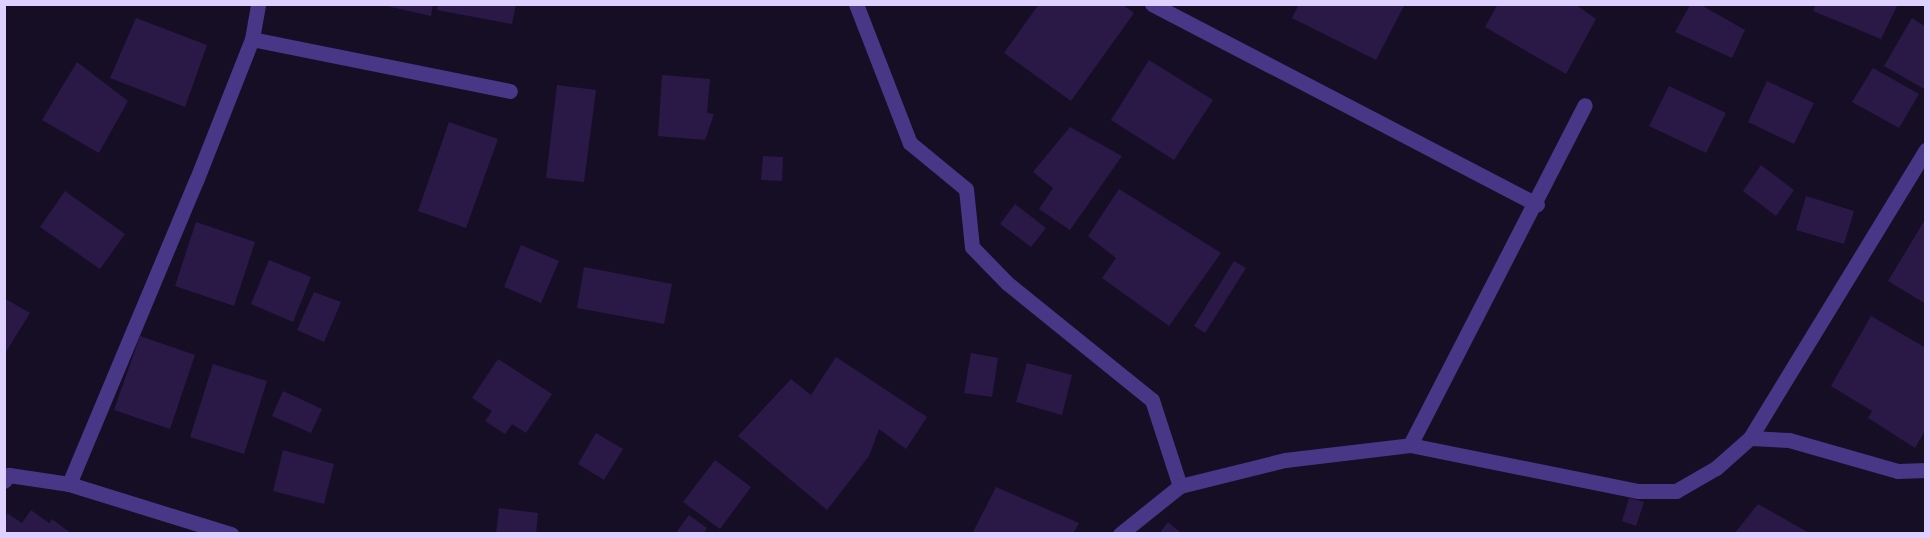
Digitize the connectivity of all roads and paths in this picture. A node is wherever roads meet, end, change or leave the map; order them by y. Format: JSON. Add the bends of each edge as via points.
{"nodes":[{"id":1,"x":856,"y":4,"type":"edge"},
{"id":2,"x":1152,"y":4,"type":"edge"},
{"id":3,"x":257,"y":5,"type":"edge"},
{"id":4,"x":252,"y":39,"type":"junction"},
{"id":5,"x":510,"y":91,"type":"dead end"},
{"id":6,"x":1585,"y":105,"type":"dead end"},
{"id":7,"x":1926,"y":150,"type":"edge"},
{"id":8,"x":1537,"y":204,"type":"junction"},
{"id":9,"x":1749,"y":438,"type":"junction"},
{"id":10,"x":1410,"y":445,"type":"junction"},
{"id":11,"x":1926,"y":470,"type":"edge"},
{"id":12,"x":6,"y":476,"type":"edge"},
{"id":13,"x":69,"y":484,"type":"junction"},
{"id":14,"x":1180,"y":486,"type":"junction"},
{"id":15,"x":231,"y":534,"type":"edge"},
{"id":16,"x":1120,"y":534,"type":"edge"}],
"edges":[{"from":1,"to":14,"type":"street","via":[[910,143],[966,189],[972,248],[1007,283],[1152,400]]},
{"from":2,"to":8,"type":"street"},
{"from":3,"to":4,"type":"street"},
{"from":4,"to":5,"type":"street"},
{"from":4,"to":13,"type":"street"},
{"from":6,"to":8,"type":"street"},
{"from":7,"to":9,"type":"street"},
{"from":8,"to":10,"type":"street"},
{"from":9,"to":10,"type":"street","via":[[1716,468],[1676,491],[1638,491]]},
{"from":9,"to":11,"type":"street","via":[[1789,440],[1898,471]]},
{"from":10,"to":14,"type":"street","via":[[1285,460]]},
{"from":12,"to":13,"type":"street"},
{"from":13,"to":15,"type":"street"},
{"from":14,"to":16,"type":"street"}]}
